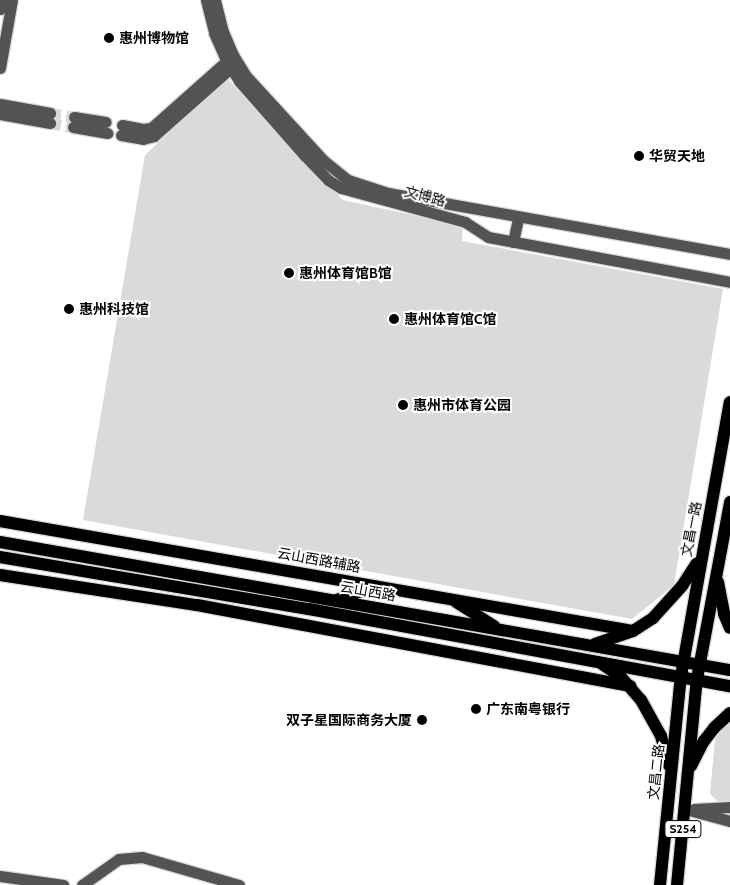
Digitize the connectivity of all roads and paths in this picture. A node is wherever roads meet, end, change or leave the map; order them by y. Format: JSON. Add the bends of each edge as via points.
{"nodes":[{"id":1,"x":2,"y":0,"type":"edge"},
{"id":2,"x":12,"y":0,"type":"edge"},
{"id":3,"x":206,"y":0,"type":"edge"},
{"id":4,"x":215,"y":0,"type":"edge"},
{"id":5,"x":0,"y":10,"type":"edge"},
{"id":6,"x":232,"y":61,"type":"junction"},
{"id":7,"x":0,"y":68,"type":"edge"},
{"id":8,"x":0,"y":104,"type":"edge"},
{"id":9,"x":0,"y":114,"type":"edge"},
{"id":10,"x":73,"y":122,"type":"tunnel mouth"},
{"id":11,"x":106,"y":127,"type":"dead end"},
{"id":12,"x":121,"y":130,"type":"dead end"},
{"id":13,"x":518,"y":218,"type":"junction"},
{"id":14,"x":513,"y":242,"type":"junction"},
{"id":15,"x":730,"y":254,"type":"edge"},
{"id":16,"x":730,"y":282,"type":"edge"},
{"id":17,"x":730,"y":402,"type":"edge"},
{"id":18,"x":730,"y":502,"type":"edge"},
{"id":19,"x":0,"y":521,"type":"edge"},
{"id":20,"x":728,"y":539,"type":"edge"},
{"id":21,"x":0,"y":542,"type":"edge"},
{"id":22,"x":701,"y":554,"type":"junction"},
{"id":23,"x":0,"y":558,"type":"edge"},
{"id":24,"x":21,"y":561,"type":"junction"},
{"id":25,"x":0,"y":568,"type":"edge"},
{"id":26,"x":716,"y":574,"type":"junction"},
{"id":27,"x":0,"y":575,"type":"edge"},
{"id":28,"x":161,"y":584,"type":"junction"},
{"id":29,"x":377,"y":586,"type":"junction"},
{"id":30,"x":450,"y":598,"type":"junction"},
{"id":31,"x":335,"y":600,"type":"junction"},
{"id":32,"x":197,"y":604,"type":"junction"},
{"id":33,"x":309,"y":609,"type":"junction"},
{"id":34,"x":263,"y":617,"type":"junction"},
{"id":35,"x":730,"y":628,"type":"edge"},
{"id":36,"x":500,"y":630,"type":"junction"},
{"id":37,"x":633,"y":631,"type":"junction"},
{"id":38,"x":589,"y":645,"type":"junction"},
{"id":39,"x":594,"y":660,"type":"junction"},
{"id":40,"x":683,"y":662,"type":"junction"},
{"id":41,"x":700,"y":665,"type":"junction"},
{"id":42,"x":730,"y":670,"type":"edge"},
{"id":43,"x":681,"y":676,"type":"junction"},
{"id":44,"x":697,"y":679,"type":"junction"},
{"id":45,"x":630,"y":686,"type":"junction"},
{"id":46,"x":730,"y":686,"type":"edge"},
{"id":47,"x":730,"y":713,"type":"edge"},
{"id":48,"x":688,"y":773,"type":"junction"},
{"id":49,"x":671,"y":777,"type":"junction"},
{"id":50,"x":730,"y":807,"type":"edge"},
{"id":51,"x":685,"y":809,"type":"junction"},
{"id":52,"x":730,"y":821,"type":"edge"},
{"id":53,"x":0,"y":876,"type":"edge"},
{"id":54,"x":63,"y":885,"type":"edge"},
{"id":55,"x":82,"y":885,"type":"edge"},
{"id":56,"x":239,"y":885,"type":"edge"},
{"id":57,"x":660,"y":885,"type":"edge"},
{"id":58,"x":677,"y":885,"type":"edge"}],
"edges":[{"from":1,"to":5,"type":"street"},
{"from":2,"to":7,"type":"street"},
{"from":3,"to":6,"type":"street","name":"文博路","via":[[214,33]]},
{"from":4,"to":6,"type":"street","name":"文博路"},
{"from":6,"to":12,"type":"street","via":[[154,136],[143,140]]},
{"from":6,"to":13,"type":"street","name":"文博路","via":[[323,160],[348,180],[388,193]]},
{"from":6,"to":14,"type":"street","name":"文博路","via":[[239,81],[304,156],[340,188],[465,222],[488,238]]},
{"from":8,"to":9,"type":"street","via":[[50,118]]},
{"from":10,"to":11,"type":"street"},
{"from":13,"to":14,"type":"street"},
{"from":13,"to":15,"type":"street","name":"文博路"},
{"from":14,"to":16,"type":"street","name":"文博路"},
{"from":17,"to":22,"type":"main road","name":"文昌一路","number":"S254"},
{"from":18,"to":20,"type":"main road","number":"S254"},
{"from":19,"to":29,"type":"main road","name":"云山西路辅路"},
{"from":20,"to":26,"type":"main road","number":"S254"},
{"from":21,"to":31,"type":"main road","name":"云山西路"},
{"from":22,"to":37,"type":"main road","via":[[668,604]]},
{"from":22,"to":40,"type":"main road","name":"文昌一路","number":"S254"},
{"from":23,"to":24,"type":"main road","name":"云山西路"},
{"from":24,"to":25,"type":"main road"},
{"from":24,"to":28,"type":"main road","name":"云山西路"},
{"from":26,"to":35,"type":"main road"},
{"from":26,"to":41,"type":"main road","number":"S254"},
{"from":27,"to":32,"type":"main road"},
{"from":28,"to":32,"type":"main road"},
{"from":28,"to":33,"type":"main road","name":"云山西路"},
{"from":29,"to":30,"type":"main road","name":"云山西路辅路"},
{"from":29,"to":31,"type":"main road"},
{"from":30,"to":36,"type":"main road"},
{"from":30,"to":37,"type":"main road","name":"云山西路辅路"},
{"from":31,"to":36,"type":"main road","name":"云山西路"},
{"from":32,"to":34,"type":"main road"},
{"from":33,"to":34,"type":"main road"},
{"from":33,"to":39,"type":"main road","name":"云山西路"},
{"from":34,"to":45,"type":"main road"},
{"from":36,"to":38,"type":"main road","name":"云山西路"},
{"from":37,"to":38,"type":"main road"},
{"from":38,"to":40,"type":"main road","name":"云山西路"},
{"from":39,"to":43,"type":"main road","name":"云山西路"},
{"from":39,"to":45,"type":"main road","via":[[608,667]]},
{"from":40,"to":41,"type":"main road","name":"云山西路"},
{"from":40,"to":43,"type":"main road","name":"文昌二路","number":"S254"},
{"from":41,"to":42,"type":"main road","name":"云山西路"},
{"from":41,"to":44,"type":"main road","number":"S254"},
{"from":43,"to":44,"type":"main road","name":"云山西路"},
{"from":43,"to":49,"type":"main road","name":"文昌二路","number":"S254"},
{"from":44,"to":46,"type":"main road","name":"云山西路"},
{"from":44,"to":48,"type":"main road","number":"S254"},
{"from":45,"to":49,"type":"main road","via":[[661,736]]},
{"from":47,"to":48,"type":"main road","via":[[704,741]]},
{"from":48,"to":51,"type":"main road","number":"S254"},
{"from":49,"to":57,"type":"main road","name":"文昌二路","number":"S254"},
{"from":50,"to":51,"type":"street"},
{"from":51,"to":52,"type":"street"},
{"from":51,"to":58,"type":"main road","number":"S254"},
{"from":53,"to":54,"type":"street"},
{"from":55,"to":56,"type":"street","via":[[119,859],[142,857]]}]}
